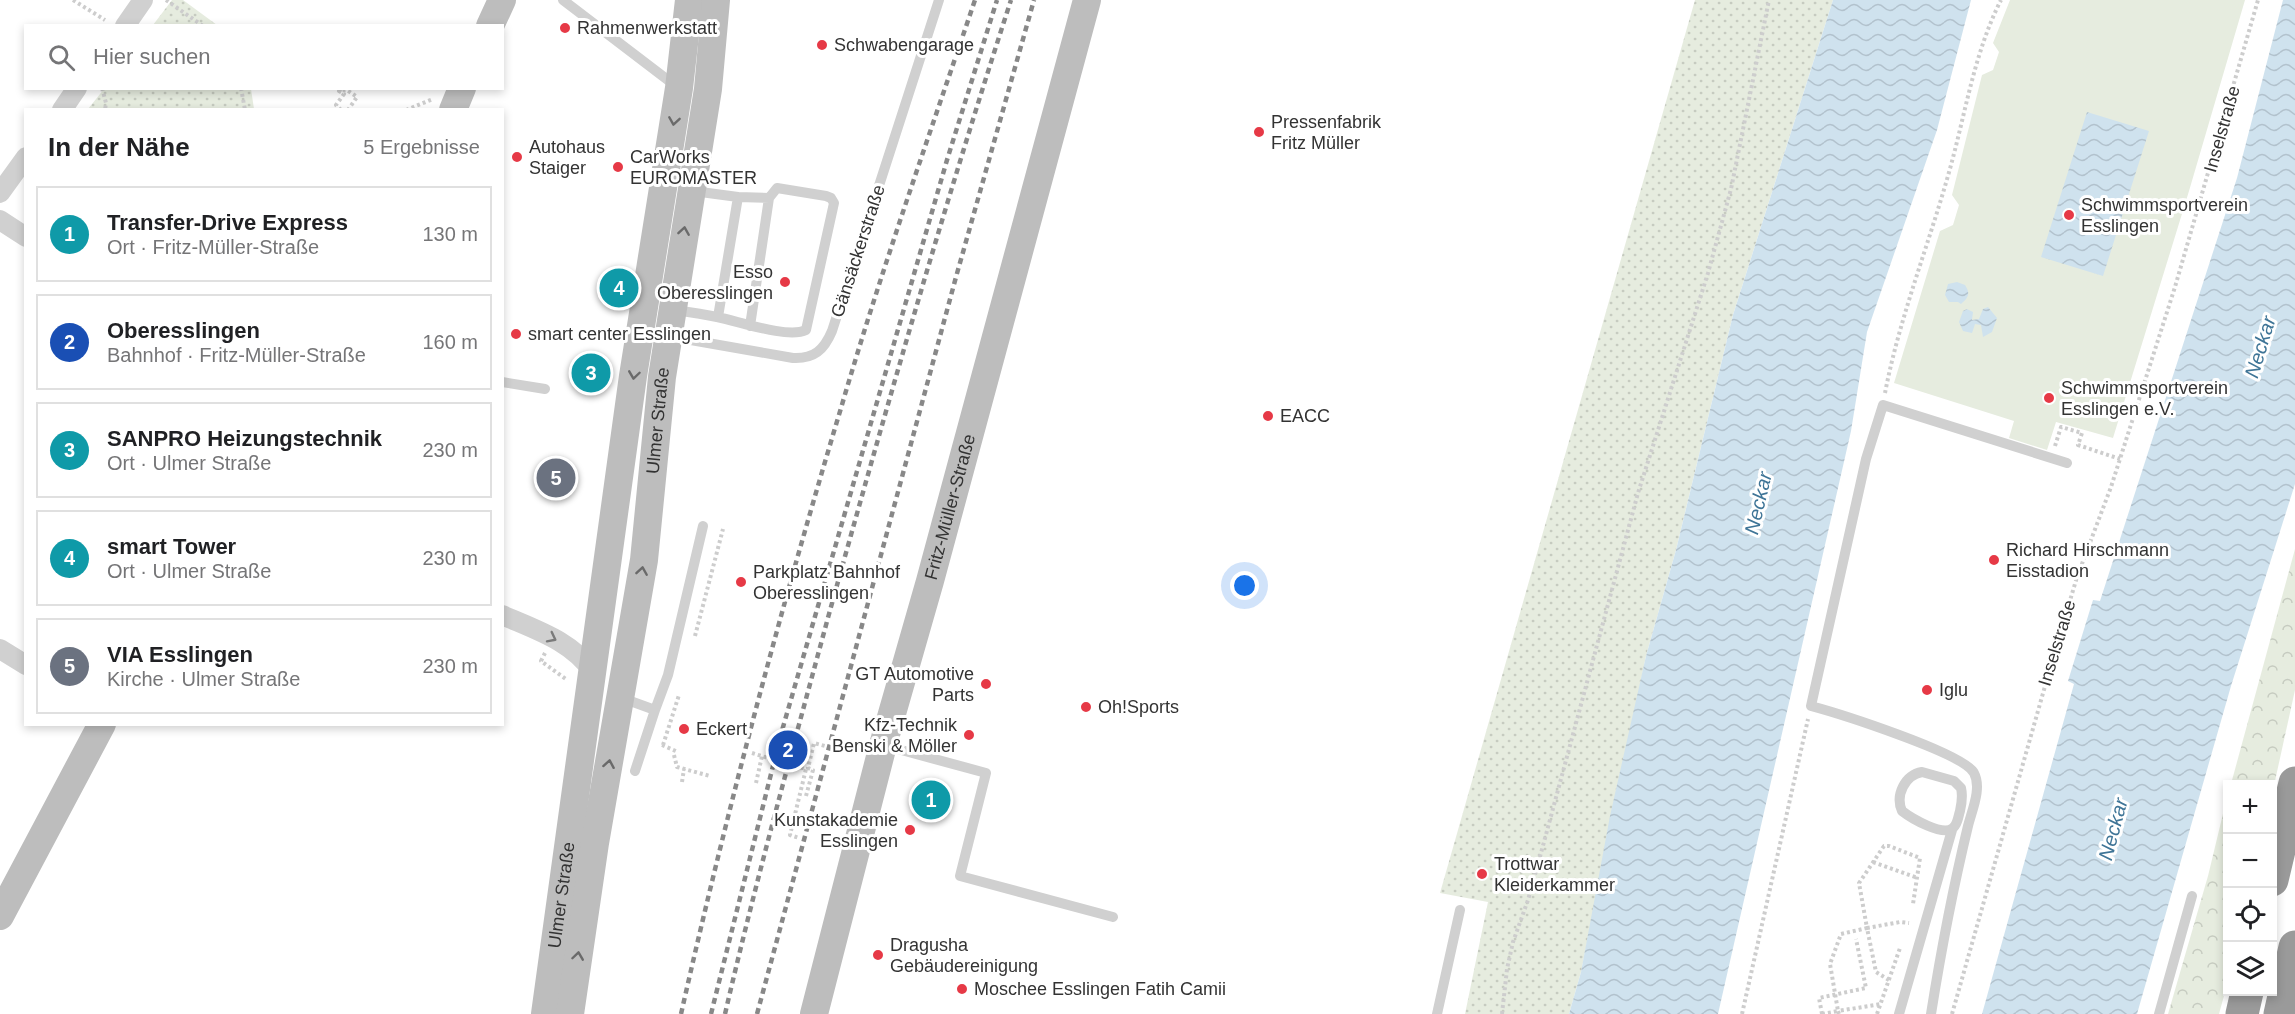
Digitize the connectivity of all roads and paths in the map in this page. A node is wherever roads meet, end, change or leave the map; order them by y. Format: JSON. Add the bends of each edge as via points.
{"nodes":[{"id":1,"x":73,"y":0,"type":"edge"},
{"id":2,"x":143,"y":0,"type":"edge"},
{"id":3,"x":166,"y":0,"type":"edge"},
{"id":4,"x":502,"y":0,"type":"edge"},
{"id":5,"x":562,"y":0,"type":"edge"},
{"id":6,"x":689,"y":0,"type":"edge"},
{"id":7,"x":939,"y":0,"type":"edge"},
{"id":8,"x":1087,"y":0,"type":"edge"},
{"id":9,"x":1769,"y":0,"type":"edge"},
{"id":10,"x":2001,"y":0,"type":"edge"},
{"id":11,"x":2258,"y":0,"type":"edge"},
{"id":12,"x":716,"y":3,"type":"edge"},
{"id":13,"x":105,"y":20,"type":"dead end"},
{"id":14,"x":126,"y":24,"type":"edge"},
{"id":15,"x":200,"y":24,"type":"edge"},
{"id":16,"x":491,"y":24,"type":"edge"},
{"id":17,"x":679,"y":88,"type":"junction"},
{"id":18,"x":76,"y":90,"type":"edge"},
{"id":19,"x":103,"y":90,"type":"edge"},
{"id":20,"x":242,"y":90,"type":"edge"},
{"id":21,"x":347,"y":90,"type":"edge"},
{"id":22,"x":347,"y":90,"type":"edge"},
{"id":23,"x":460,"y":90,"type":"edge"},
{"id":24,"x":443,"y":104,"type":"edge"},
{"id":25,"x":63,"y":108,"type":"edge"},
{"id":26,"x":105,"y":108,"type":"edge"},
{"id":27,"x":245,"y":108,"type":"edge"},
{"id":28,"x":339,"y":108,"type":"edge"},
{"id":29,"x":349,"y":108,"type":"edge"},
{"id":30,"x":418,"y":108,"type":"edge"},
{"id":31,"x":24,"y":160,"type":"edge"},
{"id":32,"x":690,"y":190,"type":"junction"},
{"id":33,"x":0,"y":193,"type":"edge"},
{"id":34,"x":738,"y":197,"type":"junction"},
{"id":35,"x":769,"y":198,"type":"junction"},
{"id":36,"x":0,"y":220,"type":"edge"},
{"id":37,"x":24,"y":236,"type":"edge"},
{"id":38,"x":718,"y":317,"type":"junction"},
{"id":39,"x":670,"y":323,"type":"junction"},
{"id":40,"x":750,"y":326,"type":"junction"},
{"id":41,"x":504,"y":382,"type":"edge"},
{"id":42,"x":545,"y":389,"type":"dead end"},
{"id":43,"x":1882,"y":405,"type":"junction"},
{"id":44,"x":2061,"y":427,"type":"dead end"},
{"id":45,"x":2120,"y":459,"type":"junction"},
{"id":46,"x":2067,"y":463,"type":"dead end"},
{"id":47,"x":704,"y":526,"type":"dead end"},
{"id":48,"x":504,"y":616,"type":"edge"},
{"id":49,"x":599,"y":635,"type":"junction"},
{"id":50,"x":0,"y":650,"type":"edge"},
{"id":51,"x":544,"y":663,"type":"dead end"},
{"id":52,"x":24,"y":664,"type":"edge"},
{"id":53,"x":580,"y":676,"type":"junction"},
{"id":54,"x":621,"y":698,"type":"junction"},
{"id":55,"x":1811,"y":706,"type":"junction"},
{"id":56,"x":655,"y":710,"type":"junction"},
{"id":57,"x":101,"y":726,"type":"edge"},
{"id":58,"x":883,"y":745,"type":"junction"},
{"id":59,"x":825,"y":746,"type":"dead end"},
{"id":60,"x":752,"y":753,"type":"dead end"},
{"id":61,"x":762,"y":756,"type":"junction"},
{"id":62,"x":768,"y":758,"type":"dead end"},
{"id":63,"x":672,"y":762,"type":"dead end"},
{"id":64,"x":795,"y":766,"type":"dead end"},
{"id":65,"x":684,"y":769,"type":"junction"},
{"id":66,"x":806,"y":770,"type":"junction"},
{"id":67,"x":636,"y":771,"type":"dead end"},
{"id":68,"x":817,"y":772,"type":"dead end"},
{"id":69,"x":710,"y":776,"type":"dead end"},
{"id":70,"x":682,"y":782,"type":"dead end"},
{"id":71,"x":756,"y":783,"type":"dead end"},
{"id":72,"x":2295,"y":783,"type":"edge"},
{"id":73,"x":806,"y":796,"type":"dead end"},
{"id":74,"x":1959,"y":826,"type":"junction"},
{"id":75,"x":799,"y":838,"type":"dead end"},
{"id":76,"x":2277,"y":859,"type":"edge"},
{"id":77,"x":1873,"y":862,"type":"junction"},
{"id":78,"x":1918,"y":878,"type":"junction"},
{"id":79,"x":2192,"y":896,"type":"dead end"},
{"id":80,"x":1461,"y":910,"type":"dead end"},
{"id":81,"x":0,"y":916,"type":"edge"},
{"id":82,"x":1113,"y":916,"type":"dead end"},
{"id":83,"x":1909,"y":923,"type":"junction"},
{"id":84,"x":1867,"y":928,"type":"junction"},
{"id":85,"x":1906,"y":933,"type":"dead end"},
{"id":86,"x":1856,"y":939,"type":"dead end"},
{"id":87,"x":1902,"y":942,"type":"dead end"},
{"id":88,"x":2295,"y":947,"type":"edge"},
{"id":89,"x":1889,"y":980,"type":"junction"},
{"id":90,"x":1836,"y":994,"type":"junction"},
{"id":91,"x":2246,"y":996,"type":"edge"},
{"id":92,"x":1881,"y":1004,"type":"junction"},
{"id":93,"x":1839,"y":1012,"type":"edge"},
{"id":94,"x":545,"y":1014,"type":"edge"},
{"id":95,"x":570,"y":1014,"type":"edge"},
{"id":96,"x":814,"y":1014,"type":"edge"},
{"id":97,"x":1437,"y":1014,"type":"edge"},
{"id":98,"x":1502,"y":1014,"type":"edge"},
{"id":99,"x":1742,"y":1014,"type":"edge"},
{"id":100,"x":1822,"y":1014,"type":"edge"},
{"id":101,"x":1877,"y":1014,"type":"edge"},
{"id":102,"x":1899,"y":1014,"type":"edge"},
{"id":103,"x":1931,"y":1014,"type":"edge"},
{"id":104,"x":1952,"y":1014,"type":"edge"},
{"id":105,"x":2159,"y":1014,"type":"edge"},
{"id":106,"x":2242,"y":1014,"type":"edge"},
{"id":107,"x":2280,"y":1014,"type":"edge"}],
"edges":[{"from":1,"to":13,"type":"path"},
{"from":2,"to":14,"type":"street"},
{"from":3,"to":15,"type":"path"},
{"from":4,"to":16,"type":"main road"},
{"from":5,"to":17,"type":"lane"},
{"from":6,"to":17,"type":"main road","name":"Ulmer Straße"},
{"from":7,"to":39,"type":"lane","name":"Gänsäckerstraße","via":[[832,331],[822,350],[793,358]]},
{"from":8,"to":58,"type":"main road","name":"Fritz-Müller-Straße"},
{"from":9,"to":98,"type":"path","via":[[1731,189],[1638,493],[1528,900],[1513,942]]},
{"from":10,"to":43,"type":"path","via":[[1983,44],[1951,166],[1896,338]]},
{"from":11,"to":45,"type":"path","name":"Inselstraße","via":[[2211,168]]},
{"from":12,"to":32,"type":"main road","name":"Ulmer Straße","via":[[708,89]]},
{"from":17,"to":49,"type":"main road","name":"Ulmer Straße","one_way":true,"via":[[633,376]]},
{"from":18,"to":25,"type":"street"},
{"from":19,"to":26,"type":"path"},
{"from":20,"to":27,"type":"path"},
{"from":21,"to":28,"type":"path","via":[[339,91],[344,94],[336,105]]},
{"from":22,"to":29,"type":"path","via":[[357,97]]},
{"from":23,"to":24,"type":"main road"},
{"from":24,"to":30,"type":"path"},
{"from":31,"to":33,"type":"street"},
{"from":32,"to":34,"type":"lane"},
{"from":39,"to":32,"type":"main road","name":"Ulmer Straße","one_way":true},
{"from":34,"to":35,"type":"lane"},
{"from":34,"to":38,"type":"lane"},
{"from":35,"to":40,"type":"lane"},
{"from":35,"to":40,"type":"lane","via":[[777,188],[797,191],[831,198],[833,208],[806,330],[797,333]]},
{"from":36,"to":37,"type":"street"},
{"from":38,"to":39,"type":"lane"},
{"from":38,"to":40,"type":"lane"},
{"from":54,"to":39,"type":"main road","name":"Ulmer Straße","one_way":true,"via":[[648,530]]},
{"from":41,"to":42,"type":"lane"},
{"from":43,"to":46,"type":"lane"},
{"from":43,"to":55,"type":"lane","via":[[1860,481]]},
{"from":44,"to":45,"type":"path","via":[[2082,433],[2078,445]]},
{"from":45,"to":104,"type":"path","name":"Inselstraße","via":[[2077,577]]},
{"from":47,"to":56,"type":"lane","via":[[668,675]]},
{"from":48,"to":53,"type":"street","one_way":true,"via":[[573,649],[584,659]]},
{"from":49,"to":53,"type":"main road","name":"Ulmer Straße"},
{"from":49,"to":54,"type":"main road","name":"Ulmer Straße","via":[[604,660]]},
{"from":50,"to":52,"type":"street"},
{"from":51,"to":53,"type":"path"},
{"from":53,"to":94,"type":"main road","name":"Ulmer Straße"},
{"from":54,"to":56,"type":"lane"},
{"from":95,"to":54,"type":"main road","name":"Ulmer Straße","one_way":true},
{"from":55,"to":74,"type":"lane","via":[[1895,733],[1972,769],[1977,787]]},
{"from":55,"to":99,"type":"path"},
{"from":56,"to":67,"type":"lane"},
{"from":57,"to":81,"type":"main road"},
{"from":58,"to":82,"type":"lane","via":[[986,773],[960,876]]},
{"from":58,"to":96,"type":"main road","name":"Fritz-Müller-Straße"},
{"from":59,"to":73,"type":"path","via":[[814,743],[808,768],[813,770]]},
{"from":60,"to":61,"type":"path"},
{"from":61,"to":62,"type":"path"},
{"from":61,"to":71,"type":"path"},
{"from":63,"to":65,"type":"path","via":[[675,753],[677,767]]},
{"from":64,"to":66,"type":"path"},
{"from":65,"to":69,"type":"path"},
{"from":65,"to":70,"type":"path"},
{"from":66,"to":68,"type":"path"},
{"from":66,"to":75,"type":"path","via":[[790,835]]},
{"from":72,"to":76,"type":"highway"},
{"from":74,"to":74,"type":"lane","via":[[1947,831],[1936,829],[1902,811],[1900,795],[1907,779],[1922,772],[1958,784],[1963,799]]},
{"from":74,"to":102,"type":"lane"},
{"from":74,"to":103,"type":"lane","via":[[1960,861]]},
{"from":77,"to":78,"type":"path"},
{"from":77,"to":78,"type":"path","via":[[1884,846],[1889,846],[1920,858]]},
{"from":77,"to":84,"type":"path","via":[[1859,883]]},
{"from":78,"to":83,"type":"path"},
{"from":79,"to":105,"type":"lane"},
{"from":80,"to":97,"type":"lane"},
{"from":83,"to":84,"type":"path"},
{"from":83,"to":85,"type":"path"},
{"from":84,"to":89,"type":"path","via":[[1875,969]]},
{"from":84,"to":90,"type":"path","via":[[1839,936],[1830,960]]},
{"from":86,"to":90,"type":"path","via":[[1866,988]]},
{"from":87,"to":89,"type":"path"},
{"from":88,"to":107,"type":"highway"},
{"from":89,"to":92,"type":"path"},
{"from":90,"to":93,"type":"path"},
{"from":90,"to":100,"type":"path","via":[[1819,998]]},
{"from":91,"to":106,"type":"highway"},
{"from":92,"to":93,"type":"path"},
{"from":92,"to":101,"type":"path"},
{"from":93,"to":100,"type":"path"}]}
